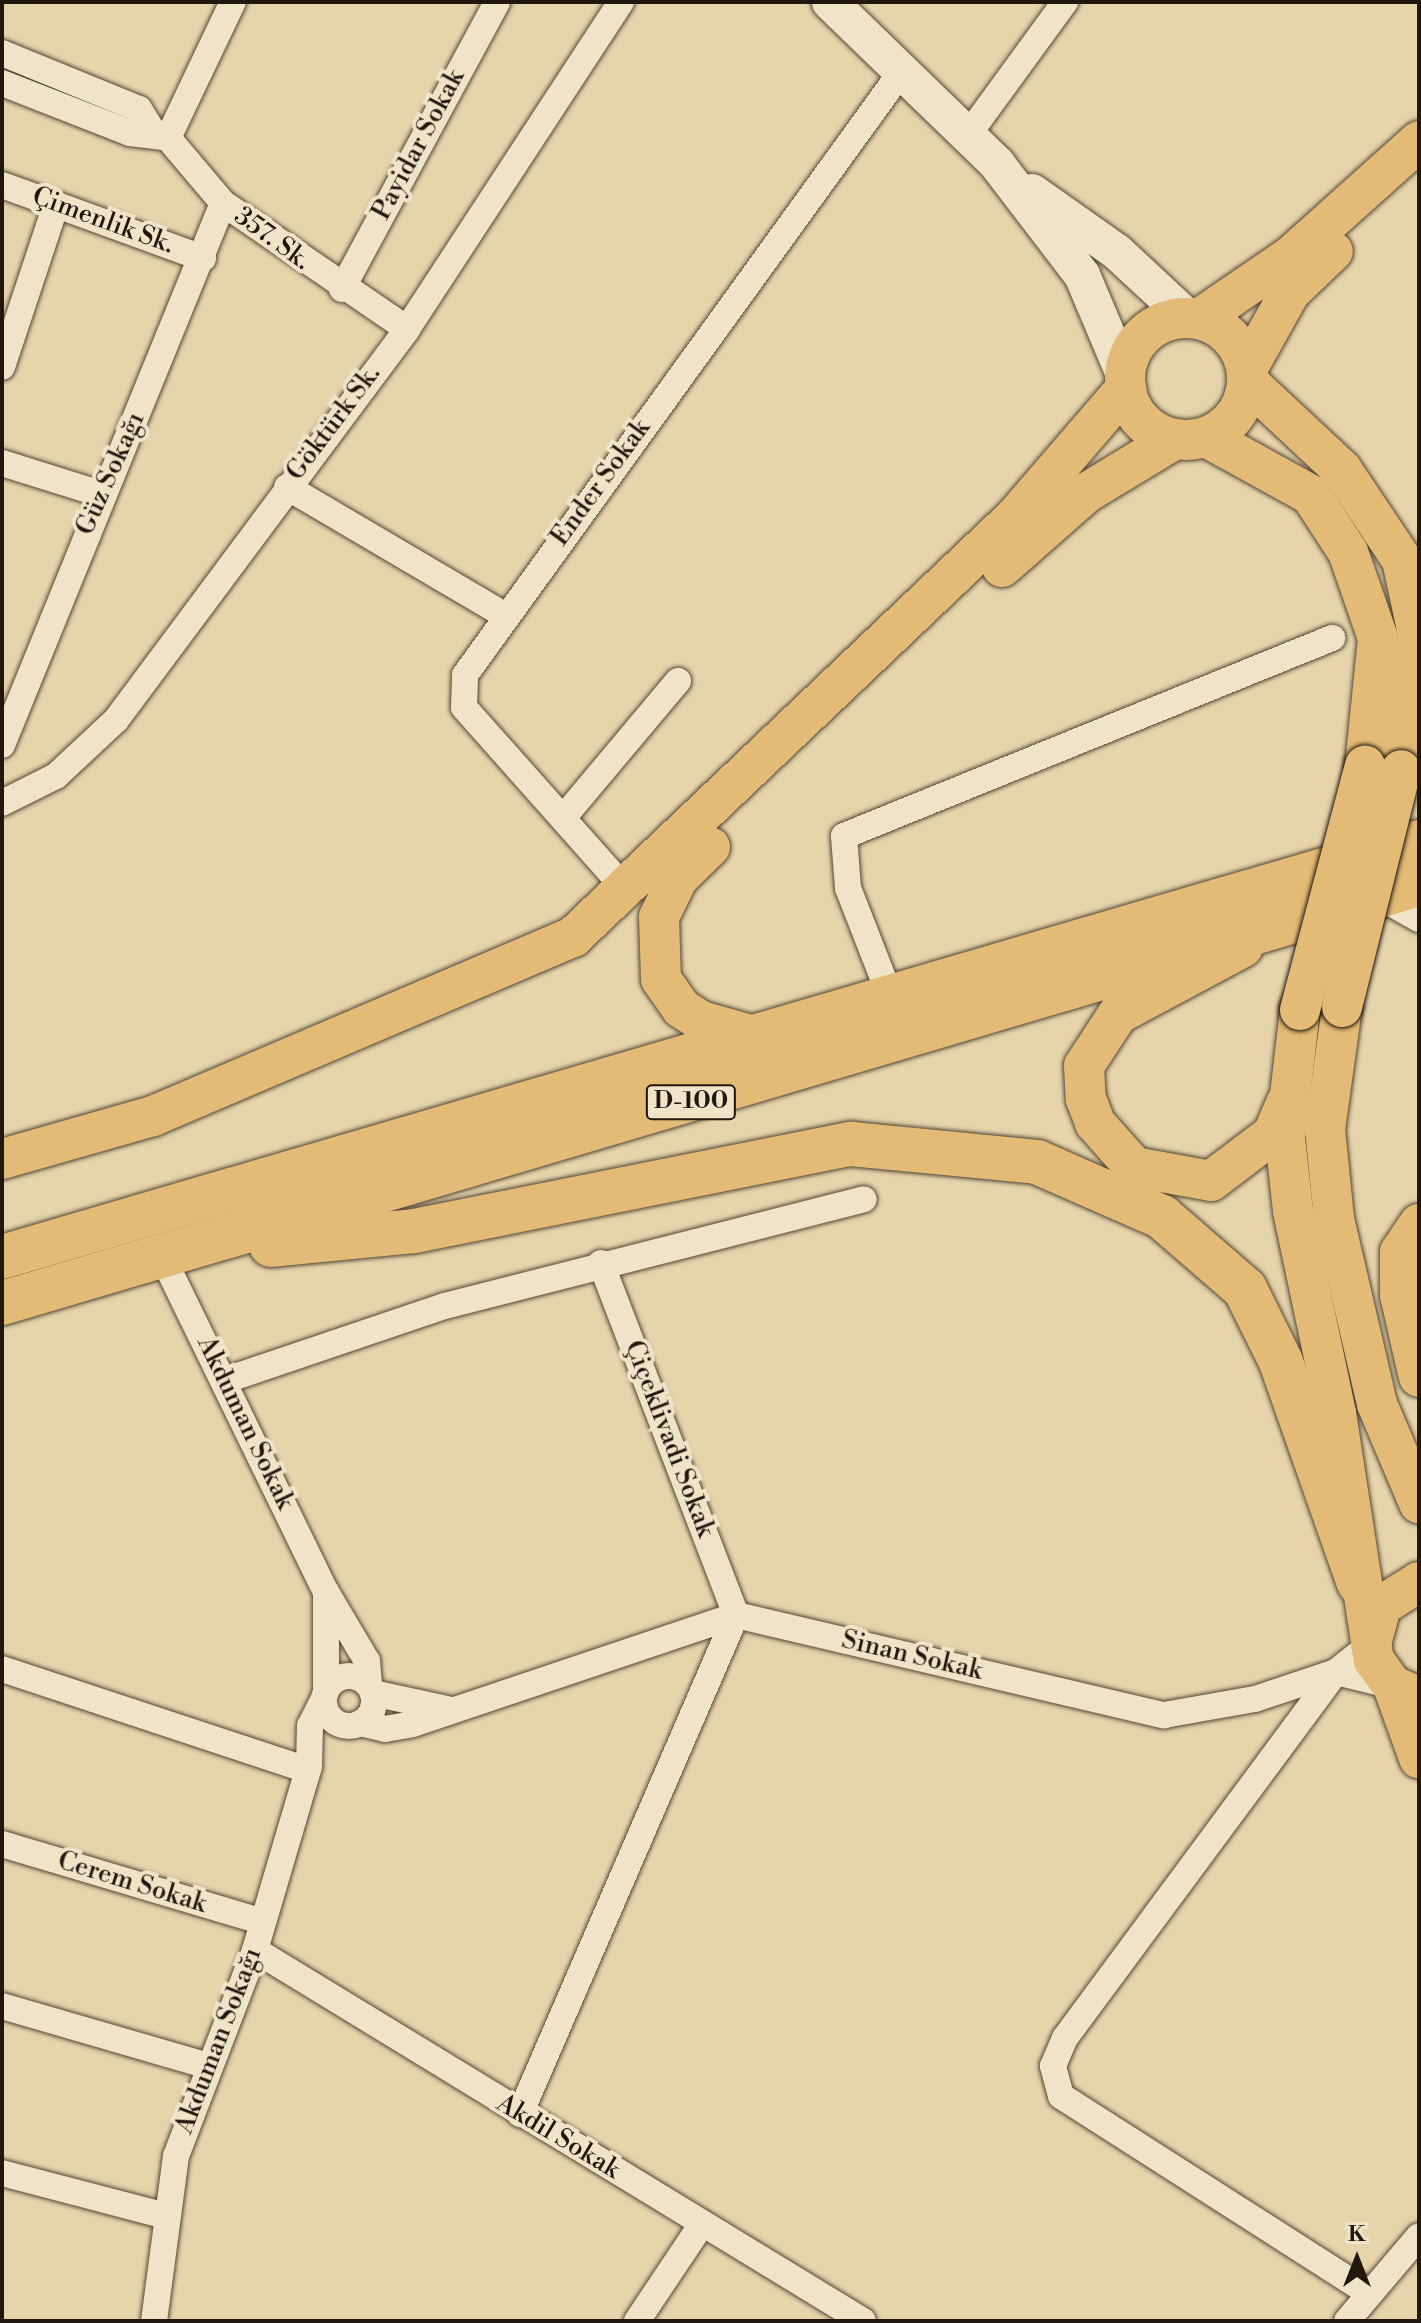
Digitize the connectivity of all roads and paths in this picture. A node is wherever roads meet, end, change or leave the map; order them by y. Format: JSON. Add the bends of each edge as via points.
{"nodes":[{"id":1,"x":233,"y":2,"type":"edge"},
{"id":2,"x":497,"y":2,"type":"edge"},
{"id":3,"x":621,"y":2,"type":"edge"},
{"id":4,"x":1065,"y":2,"type":"edge"},
{"id":5,"x":834,"y":3,"type":"edge"},
{"id":6,"x":2,"y":53,"type":"edge"},
{"id":7,"x":904,"y":68,"type":"junction"},
{"id":8,"x":2,"y":83,"type":"edge"},
{"id":9,"x":161,"y":134,"type":"junction"},
{"id":10,"x":968,"y":135,"type":"junction"},
{"id":11,"x":1419,"y":141,"type":"edge"},
{"id":12,"x":997,"y":164,"type":"junction"},
{"id":13,"x":1419,"y":169,"type":"edge"},
{"id":14,"x":2,"y":185,"type":"edge"},
{"id":15,"x":223,"y":203,"type":"junction"},
{"id":16,"x":56,"y":205,"type":"junction"},
{"id":17,"x":203,"y":258,"type":"junction"},
{"id":18,"x":342,"y":289,"type":"junction"},
{"id":19,"x":1193,"y":318,"type":"junction"},
{"id":20,"x":407,"y":329,"type":"junction"},
{"id":21,"x":2,"y":367,"type":"edge"},
{"id":22,"x":1248,"y":375,"type":"junction"},
{"id":23,"x":1125,"y":383,"type":"junction"},
{"id":24,"x":1190,"y":438,"type":"junction"},
{"id":25,"x":2,"y":463,"type":"edge"},
{"id":26,"x":287,"y":487,"type":"junction"},
{"id":27,"x":101,"y":494,"type":"junction"},
{"id":28,"x":504,"y":615,"type":"junction"},
{"id":29,"x":1332,"y":638,"type":"dead end"},
{"id":30,"x":678,"y":681,"type":"dead end"},
{"id":31,"x":2,"y":745,"type":"edge"},
{"id":32,"x":1383,"y":768,"type":"junction"},
{"id":33,"x":2,"y":803,"type":"edge"},
{"id":34,"x":563,"y":818,"type":"junction"},
{"id":35,"x":1419,"y":842,"type":"edge"},
{"id":36,"x":1399,"y":890,"type":"edge"},
{"id":37,"x":628,"y":892,"type":"junction"},
{"id":38,"x":1419,"y":919,"type":"edge"},
{"id":39,"x":1288,"y":922,"type":"junction"},
{"id":40,"x":892,"y":1001,"type":"junction"},
{"id":41,"x":764,"y":1039,"type":"junction"},
{"id":42,"x":1286,"y":1104,"type":"junction"},
{"id":43,"x":2,"y":1159,"type":"edge"},
{"id":44,"x":864,"y":1199,"type":"dead end"},
{"id":45,"x":1419,"y":1224,"type":"edge"},
{"id":46,"x":162,"y":1256,"type":"junction"},
{"id":47,"x":2,"y":1257,"type":"edge"},
{"id":48,"x":601,"y":1263,"type":"junction"},
{"id":49,"x":2,"y":1303,"type":"edge"},
{"id":50,"x":1419,"y":1377,"type":"edge"},
{"id":51,"x":226,"y":1380,"type":"junction"},
{"id":52,"x":1419,"y":1503,"type":"edge"},
{"id":53,"x":1419,"y":1582,"type":"edge"},
{"id":54,"x":1359,"y":1583,"type":"junction"},
{"id":55,"x":326,"y":1592,"type":"junction"},
{"id":56,"x":736,"y":1615,"type":"junction"},
{"id":57,"x":1371,"y":1644,"type":"junction"},
{"id":58,"x":2,"y":1669,"type":"edge"},
{"id":59,"x":1336,"y":1672,"type":"junction"},
{"id":60,"x":371,"y":1690,"type":"junction"},
{"id":61,"x":1406,"y":1691,"type":"edge"},
{"id":62,"x":325,"y":1695,"type":"junction"},
{"id":63,"x":451,"y":1710,"type":"junction"},
{"id":64,"x":356,"y":1724,"type":"junction"},
{"id":65,"x":1419,"y":1758,"type":"edge"},
{"id":66,"x":308,"y":1768,"type":"junction"},
{"id":67,"x":2,"y":1844,"type":"edge"},
{"id":68,"x":261,"y":1921,"type":"junction"},
{"id":69,"x":255,"y":1950,"type":"junction"},
{"id":70,"x":2,"y":2006,"type":"edge"},
{"id":71,"x":205,"y":2065,"type":"junction"},
{"id":72,"x":520,"y":2114,"type":"junction"},
{"id":73,"x":2,"y":2173,"type":"edge"},
{"id":74,"x":166,"y":2216,"type":"junction"},
{"id":75,"x":702,"y":2224,"type":"junction"},
{"id":76,"x":1419,"y":2236,"type":"edge"},
{"id":77,"x":1366,"y":2291,"type":"junction"},
{"id":78,"x":154,"y":2321,"type":"edge"},
{"id":79,"x":637,"y":2321,"type":"edge"},
{"id":80,"x":863,"y":2321,"type":"edge"},
{"id":81,"x":1347,"y":2321,"type":"edge"}],
"edges":[{"from":1,"to":9,"type":"street"},
{"from":2,"to":18,"type":"street","name":"Payidar Sokak"},
{"from":3,"to":20,"type":"street","name":"Göktürk Sk."},
{"from":4,"to":10,"type":"street"},
{"from":5,"to":7,"type":"main road"},
{"from":6,"to":9,"type":"street","name":"357. Sk.","via":[[139,109]]},
{"from":7,"to":10,"type":"main road"},
{"from":7,"to":28,"type":"street","name":"Ender Sokak"},
{"from":8,"to":9,"type":"street","via":[[130,133]]},
{"from":9,"to":15,"type":"street","name":"357. Sk."},
{"from":10,"to":12,"type":"main road"},
{"from":11,"to":19,"type":"main road","via":[[1291,256]]},
{"from":12,"to":19,"type":"main road","via":[[1117,252]]},
{"from":12,"to":23,"type":"main road","via":[[1082,275]]},
{"from":13,"to":22,"type":"main road","via":[[1290,292]]},
{"from":14,"to":16,"type":"street","name":"Çimenlik Sk."},
{"from":15,"to":17,"type":"street","name":"Güz Sokağı"},
{"from":15,"to":18,"type":"street","name":"357. Sk."},
{"from":16,"to":17,"type":"street","name":"Çimenlik Sk."},
{"from":16,"to":21,"type":"street"},
{"from":17,"to":27,"type":"street","name":"Güz Sokağı"},
{"from":18,"to":20,"type":"street","name":"357. Sk."},
{"from":19,"to":22,"type":"main road","via":[[1230,336]]},
{"from":19,"to":23,"type":"main road","via":[[1151,328],[1137,342]]},
{"from":20,"to":26,"type":"street","name":"Göktürk Sk."},
{"from":22,"to":24,"type":"main road","via":[[1233,418]]},
{"from":22,"to":32,"type":"main road","via":[[1342,470],[1402,560],[1418,634]]},
{"from":23,"to":24,"type":"main road","via":[[1144,423]]},
{"from":23,"to":37,"type":"main road","via":[[1016,516]]},
{"from":24,"to":32,"type":"main road","via":[[1311,495],[1348,552],[1378,638]]},
{"from":24,"to":41,"type":"main road","via":[[1086,493],[1030,540],[678,878],[659,917],[661,979],[681,1008],[701,1021]]},
{"from":25,"to":27,"type":"street"},
{"from":26,"to":28,"type":"street"},
{"from":26,"to":33,"type":"street","name":"Göktürk Sk.","via":[[116,720],[56,776]]},
{"from":27,"to":31,"type":"street","name":"Güz Sokağı"},
{"from":28,"to":34,"type":"street","name":"Ender Sokak","via":[[465,675],[464,707]]},
{"from":29,"to":40,"type":"street","via":[[844,836],[848,888]]},
{"from":30,"to":34,"type":"street"},
{"from":32,"to":42,"type":"main road","bridge":true,"via":[[1300,1010]]},
{"from":32,"to":52,"type":"main road","bridge":true,"via":[[1326,1116],[1334,1219],[1377,1404]]},
{"from":34,"to":37,"type":"street","name":"Ender Sokak"},
{"from":35,"to":40,"type":"highway","number":"D-100"},
{"from":36,"to":38,"type":"street"},
{"from":36,"to":39,"type":"highway","number":"D-100"},
{"from":37,"to":43,"type":"main road","via":[[573,937],[515,964],[153,1116]]},
{"from":39,"to":42,"type":"main road","via":[[1118,1014],[1084,1066],[1095,1123],[1134,1167],[1163,1175],[1211,1181],[1273,1134]]},
{"from":39,"to":46,"type":"highway","number":"D-100"},
{"from":40,"to":41,"type":"highway","number":"D-100"},
{"from":41,"to":47,"type":"highway","number":"D-100"},
{"from":42,"to":54,"type":"main road","via":[[1293,1211],[1336,1413]]},
{"from":44,"to":48,"type":"street"},
{"from":45,"to":50,"type":"main road","via":[[1400,1252],[1400,1295]]},
{"from":46,"to":49,"type":"highway","number":"D-100"},
{"from":46,"to":51,"type":"street","name":"Akduman Sokak"},
{"from":46,"to":54,"type":"highway","via":[[414,1231],[851,1144],[1037,1162],[1162,1217],[1245,1289],[1281,1362]]},
{"from":48,"to":51,"type":"street"},
{"from":48,"to":56,"type":"street","name":"Çiçeklivadi Sokak"},
{"from":51,"to":55,"type":"street","name":"Akduman Sokak"},
{"from":53,"to":57,"type":"main road","via":[[1381,1606]]},
{"from":54,"to":57,"type":"main road"},
{"from":55,"to":60,"type":"street","name":"Akduman Sokak","via":[[367,1661]]},
{"from":55,"to":62,"type":"street","name":"Akduman Sokak"},
{"from":56,"to":59,"type":"street","name":"Sinan Sokak","via":[[1164,1715],[1255,1699]]},
{"from":56,"to":63,"type":"street"},
{"from":56,"to":72,"type":"street"},
{"from":57,"to":59,"type":"street","name":"Sinan Sokak"},
{"from":57,"to":61,"type":"main road"},
{"from":58,"to":66,"type":"street"},
{"from":59,"to":61,"type":"street"},
{"from":59,"to":77,"type":"street","via":[[1065,2038],[1053,2066],[1061,2096]]},
{"from":60,"to":62,"type":"street","via":[[346,1676]]},
{"from":60,"to":63,"type":"street"},
{"from":60,"to":64,"type":"street","via":[[372,1710]]},
{"from":61,"to":65,"type":"main road"},
{"from":62,"to":64,"type":"street","via":[[335,1722]]},
{"from":62,"to":66,"type":"street","name":"Akduman Sokağı","via":[[310,1726]]},
{"from":63,"to":64,"type":"street","via":[[385,1729]]},
{"from":64,"to":66,"type":"street","name":"Akduman Sokağı"},
{"from":66,"to":68,"type":"street","name":"Akduman Sokağı"},
{"from":67,"to":68,"type":"street","name":"Cerem Sokak"},
{"from":68,"to":69,"type":"street","name":"Akduman Sokağı"},
{"from":69,"to":71,"type":"street","name":"Akduman Sokağı"},
{"from":69,"to":72,"type":"street","name":"Akdil Sokak"},
{"from":70,"to":71,"type":"street"},
{"from":71,"to":74,"type":"street","name":"Akduman Sokağı"},
{"from":72,"to":75,"type":"street","name":"Akdil Sokak"},
{"from":73,"to":74,"type":"street"},
{"from":74,"to":78,"type":"street","name":"Akduman Sokağı"},
{"from":75,"to":79,"type":"street"},
{"from":75,"to":80,"type":"street","name":"Akdil Sokak"},
{"from":76,"to":77,"type":"street"},
{"from":77,"to":81,"type":"street"}]}
